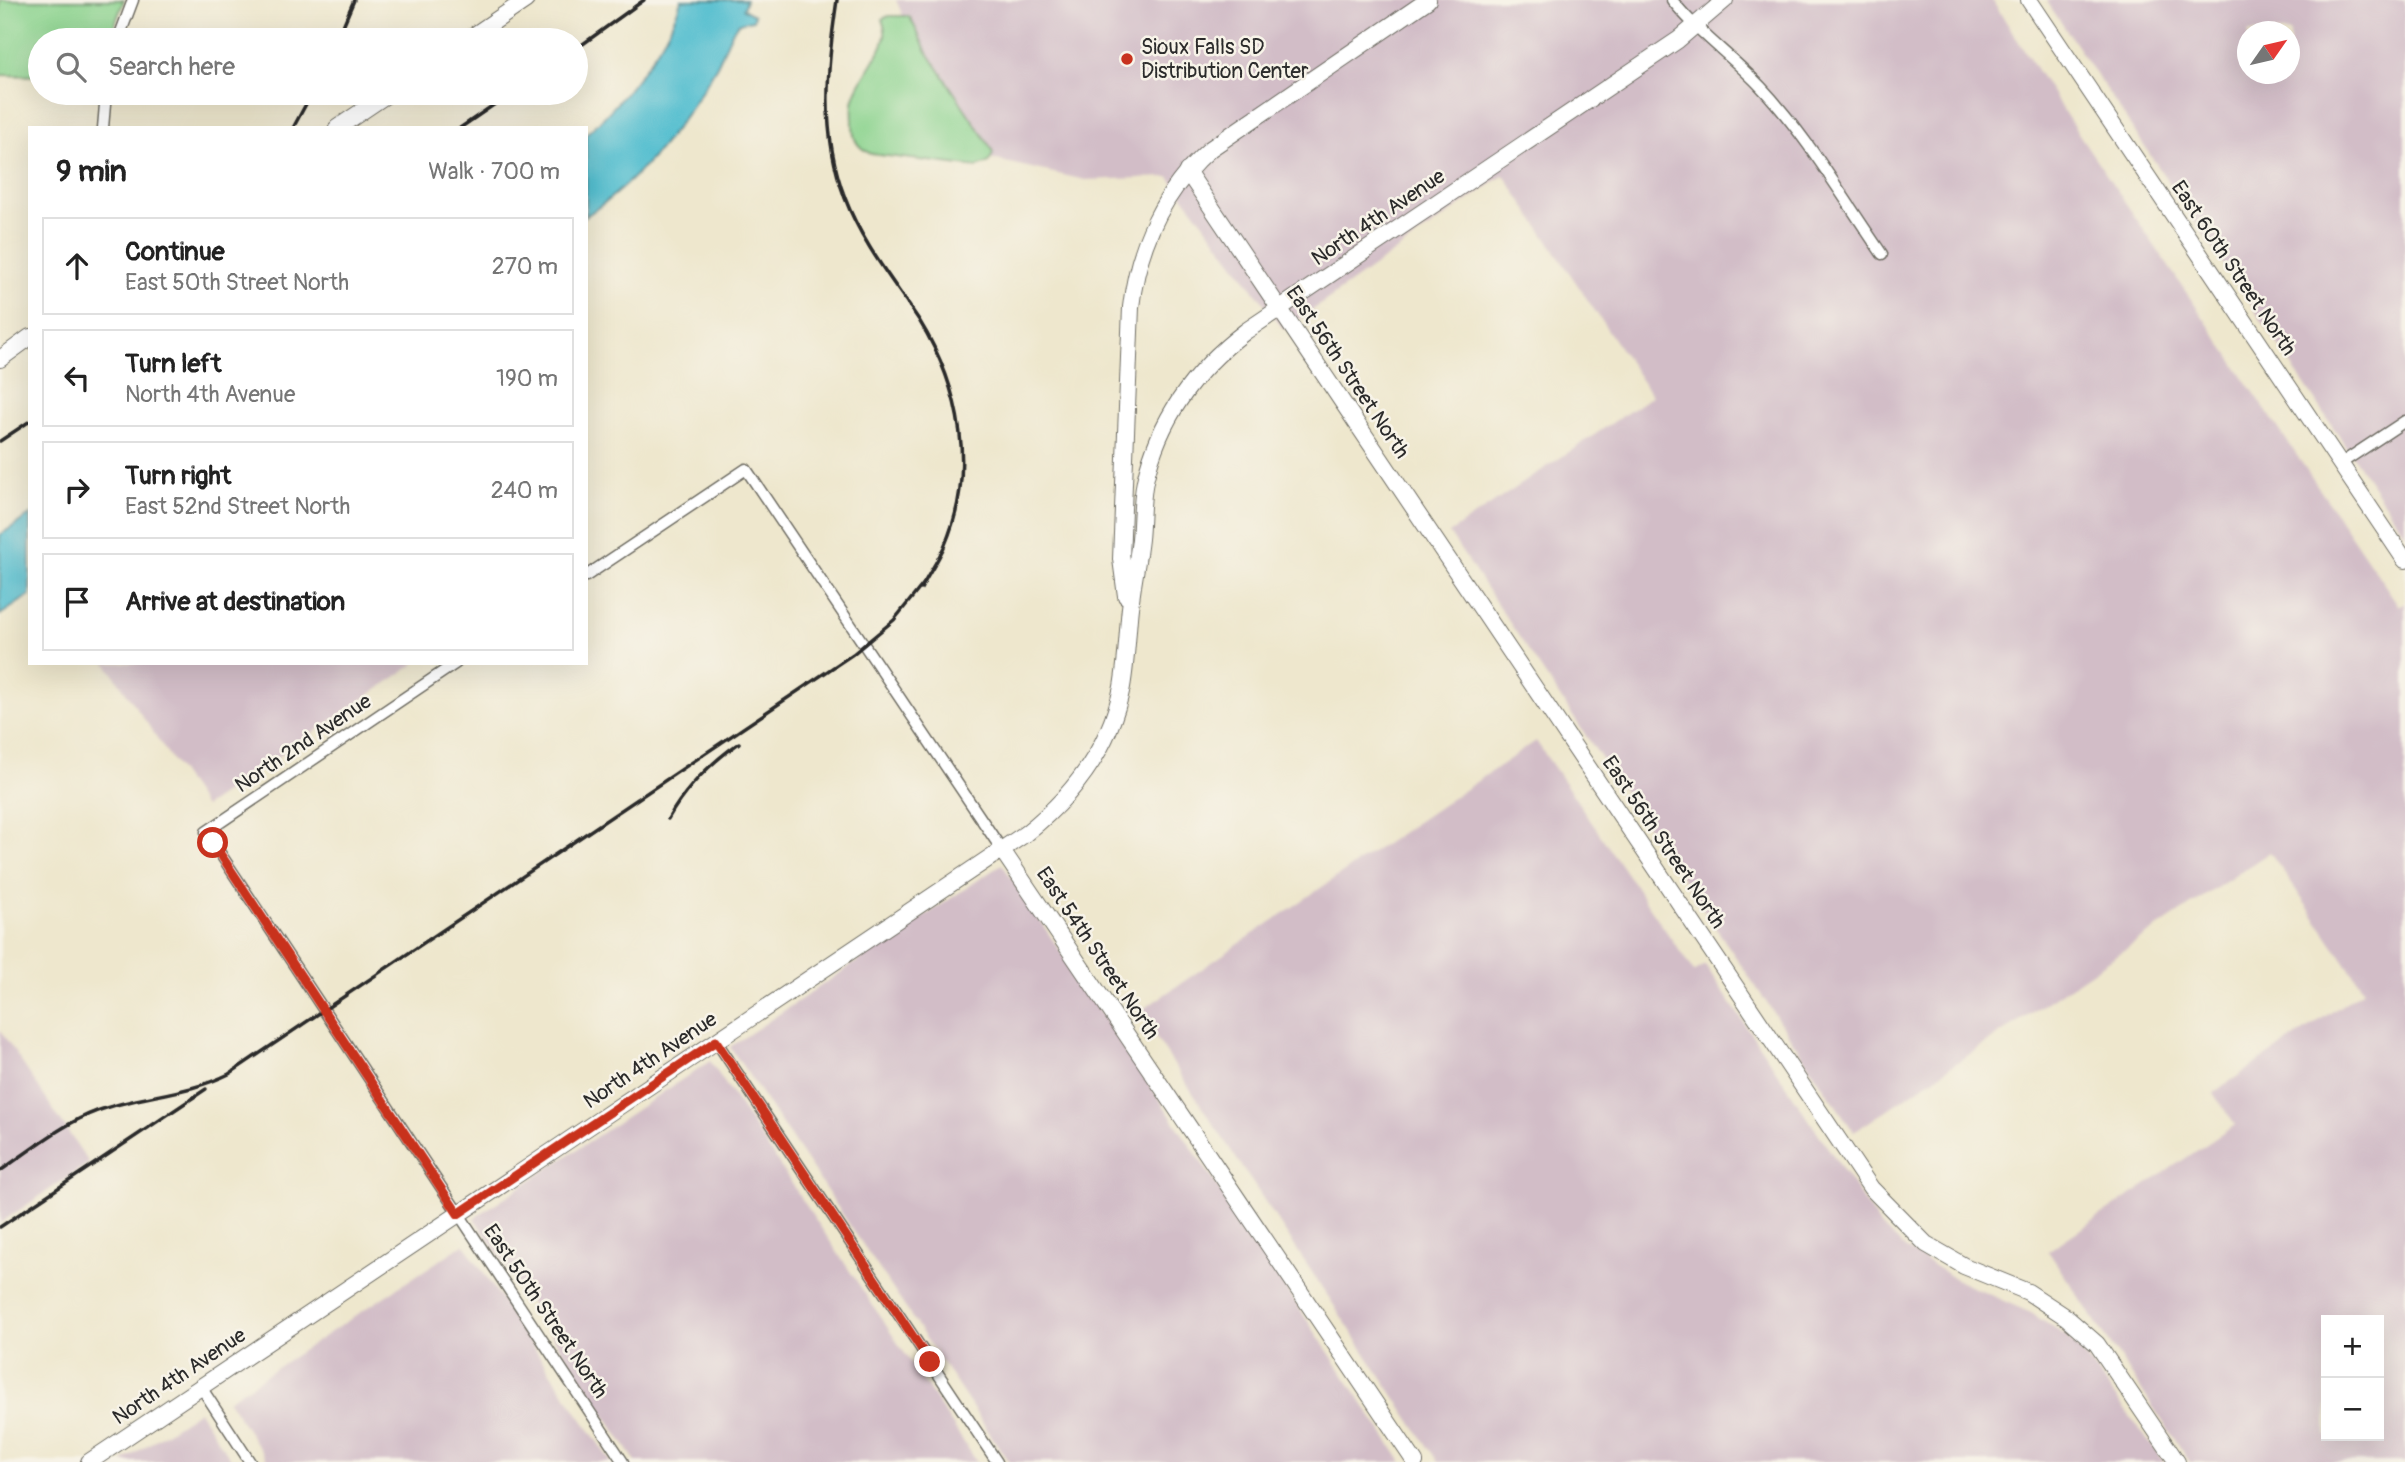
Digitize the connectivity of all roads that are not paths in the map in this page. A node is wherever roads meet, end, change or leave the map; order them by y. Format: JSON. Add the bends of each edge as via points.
{"nodes":[{"id":1,"x":133,"y":0,"type":"edge"},
{"id":2,"x":526,"y":0,"type":"edge"},
{"id":3,"x":1428,"y":0,"type":"edge"},
{"id":4,"x":1672,"y":0,"type":"edge"},
{"id":5,"x":1725,"y":0,"type":"edge"},
{"id":6,"x":2029,"y":0,"type":"edge"},
{"id":7,"x":1696,"y":26,"type":"junction"},
{"id":8,"x":122,"y":28,"type":"edge"},
{"id":9,"x":485,"y":28,"type":"edge"},
{"id":10,"x":105,"y":105,"type":"edge"},
{"id":11,"x":371,"y":105,"type":"edge"},
{"id":12,"x":103,"y":126,"type":"edge"},
{"id":13,"x":340,"y":126,"type":"edge"},
{"id":14,"x":1187,"y":171,"type":"junction"},
{"id":15,"x":1882,"y":254,"type":"dead end"},
{"id":16,"x":1280,"y":308,"type":"junction"},
{"id":17,"x":25,"y":341,"type":"edge"},
{"id":18,"x":0,"y":358,"type":"edge"},
{"id":19,"x":2405,"y":421,"type":"edge"},
{"id":20,"x":2340,"y":464,"type":"junction"},
{"id":21,"x":2405,"y":560,"type":"edge"},
{"id":22,"x":588,"y":575,"type":"edge"},
{"id":23,"x":1129,"y":616,"type":"junction"},
{"id":24,"x":453,"y":665,"type":"edge"},
{"id":25,"x":206,"y":832,"type":"joint"},
{"id":26,"x":1002,"y":849,"type":"junction"},
{"id":27,"x":716,"y":1041,"type":"junction"},
{"id":28,"x":458,"y":1214,"type":"junction"},
{"id":29,"x":201,"y":1387,"type":"junction"},
{"id":30,"x":89,"y":1462,"type":"edge"},
{"id":31,"x":250,"y":1462,"type":"edge"},
{"id":32,"x":623,"y":1462,"type":"edge"},
{"id":33,"x":997,"y":1462,"type":"edge"},
{"id":34,"x":1415,"y":1462,"type":"edge"},
{"id":35,"x":2177,"y":1462,"type":"edge"}],
"edges":[{"from":1,"to":8,"type":"street"},
{"from":2,"to":9,"type":"street"},
{"from":3,"to":14,"type":"street","name":"North 4th Avenue","via":[[1226,137]]},
{"from":4,"to":7,"type":"street"},
{"from":5,"to":7,"type":"street","name":"North 4th Avenue"},
{"from":6,"to":20,"type":"street","name":"East 60th Street North"},
{"from":7,"to":15,"type":"street","via":[[1793,124]]},
{"from":7,"to":16,"type":"street","name":"North 4th Avenue"},
{"from":10,"to":12,"type":"street"},
{"from":11,"to":13,"type":"street"},
{"from":14,"to":16,"type":"street","name":"East 56th Street North"},
{"from":14,"to":23,"type":"street","name":"North 4th Avenue","via":[[1153,225],[1134,285],[1121,559]]},
{"from":16,"to":23,"type":"street","name":"North 4th Avenue","via":[[1212,360],[1184,393],[1161,432],[1145,481]]},
{"from":16,"to":35,"type":"street","name":"East 56th Street North","via":[[1871,1188],[1926,1244],[1964,1266],[2028,1292],[2097,1344]]},
{"from":17,"to":18,"type":"street"},
{"from":19,"to":20,"type":"street"},
{"from":20,"to":21,"type":"street","name":"East 60th Street North"},
{"from":22,"to":26,"type":"street","name":"East 54th Street North","via":[[746,469]]},
{"from":23,"to":26,"type":"street","name":"North 4th Avenue","via":[[1119,697],[1097,753],[1050,813]]},
{"from":24,"to":25,"type":"street","name":"North 2nd Avenue"},
{"from":25,"to":28,"type":"street","name":"East 50th Street North"},
{"from":26,"to":27,"type":"street","name":"North 4th Avenue"},
{"from":26,"to":34,"type":"street","name":"East 54th Street North"},
{"from":27,"to":28,"type":"street","name":"North 4th Avenue"},
{"from":27,"to":33,"type":"street"},
{"from":28,"to":29,"type":"street","name":"North 4th Avenue"},
{"from":28,"to":32,"type":"street","name":"East 50th Street North"},
{"from":29,"to":30,"type":"street","name":"North 4th Avenue"},
{"from":29,"to":31,"type":"street"}]}
